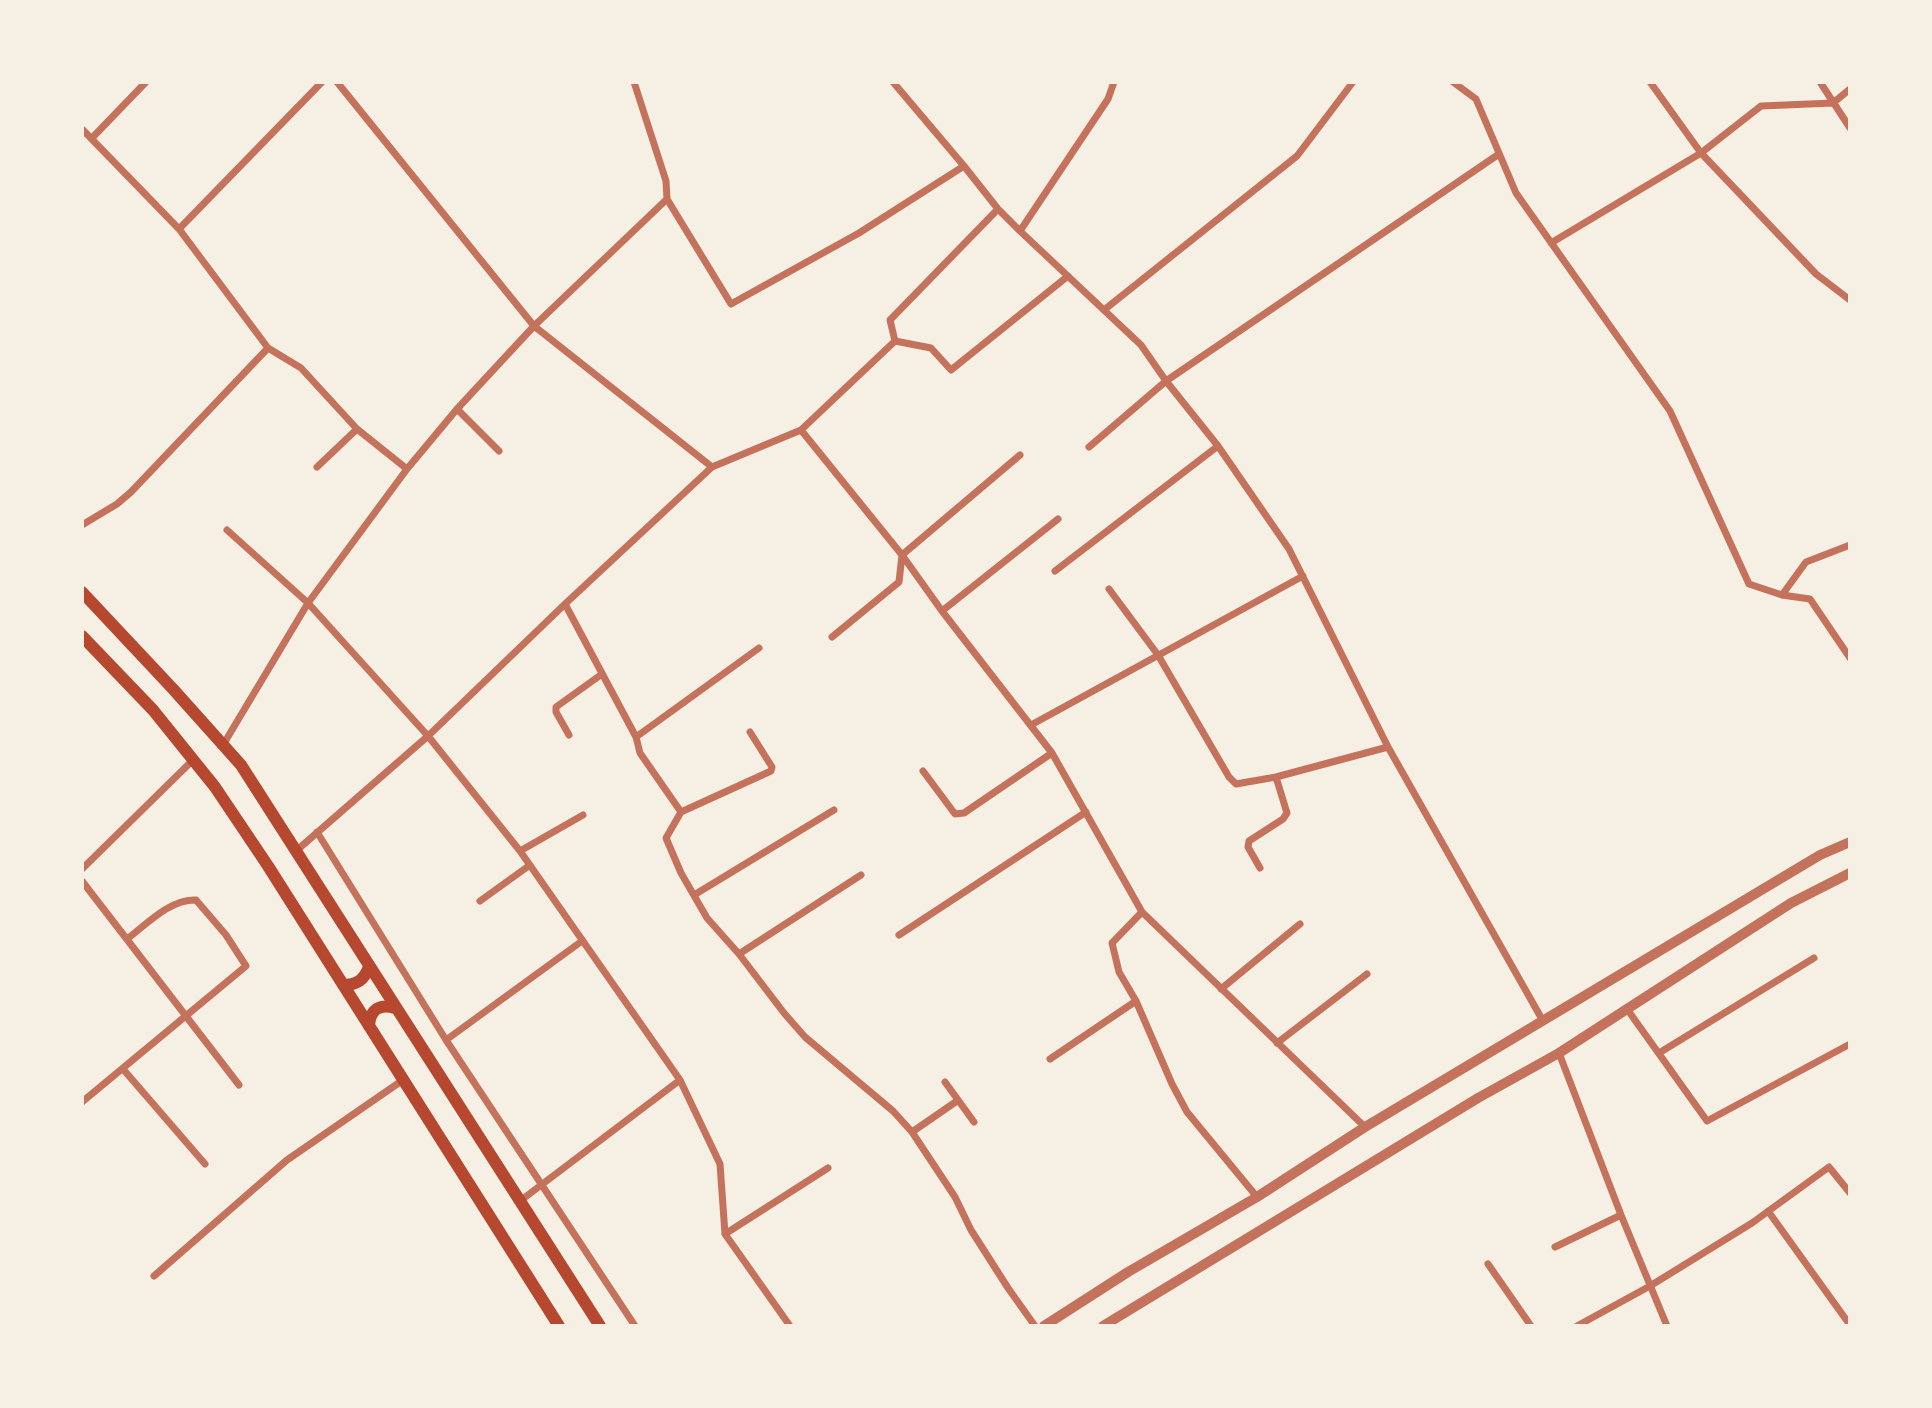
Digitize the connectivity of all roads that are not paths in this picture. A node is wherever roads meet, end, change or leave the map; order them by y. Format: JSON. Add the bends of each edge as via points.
{"nodes":[{"id":1,"x":146,"y":82,"type":"edge"},
{"id":2,"x":322,"y":82,"type":"edge"},
{"id":3,"x":337,"y":82,"type":"edge"},
{"id":4,"x":634,"y":82,"type":"edge"},
{"id":5,"x":893,"y":82,"type":"edge"},
{"id":6,"x":1114,"y":82,"type":"edge"},
{"id":7,"x":1353,"y":82,"type":"edge"},
{"id":8,"x":1453,"y":82,"type":"edge"},
{"id":9,"x":1650,"y":82,"type":"edge"},
{"id":10,"x":1820,"y":82,"type":"edge"},
{"id":11,"x":1850,"y":89,"type":"edge"},
{"id":12,"x":1833,"y":103,"type":"junction"},
{"id":13,"x":1850,"y":128,"type":"edge"},
{"id":14,"x":82,"y":129,"type":"edge"},
{"id":15,"x":92,"y":138,"type":"junction"},
{"id":16,"x":1701,"y":153,"type":"junction"},
{"id":17,"x":1499,"y":154,"type":"junction"},
{"id":18,"x":964,"y":166,"type":"junction"},
{"id":19,"x":667,"y":199,"type":"junction"},
{"id":20,"x":998,"y":209,"type":"junction"},
{"id":21,"x":180,"y":229,"type":"junction"},
{"id":22,"x":1020,"y":231,"type":"junction"},
{"id":23,"x":1551,"y":243,"type":"junction"},
{"id":24,"x":1068,"y":276,"type":"junction"},
{"id":25,"x":1850,"y":300,"type":"edge"},
{"id":26,"x":1104,"y":310,"type":"junction"},
{"id":27,"x":534,"y":326,"type":"junction"},
{"id":28,"x":895,"y":341,"type":"junction"},
{"id":29,"x":268,"y":348,"type":"junction"},
{"id":30,"x":1167,"y":381,"type":"junction"},
{"id":31,"x":457,"y":409,"type":"junction"},
{"id":32,"x":357,"y":429,"type":"junction"},
{"id":33,"x":801,"y":430,"type":"junction"},
{"id":34,"x":1218,"y":446,"type":"junction"},
{"id":35,"x":1089,"y":447,"type":"dead end"},
{"id":36,"x":499,"y":451,"type":"dead end"},
{"id":37,"x":1020,"y":455,"type":"dead end"},
{"id":38,"x":317,"y":467,"type":"dead end"},
{"id":39,"x":712,"y":467,"type":"junction"},
{"id":40,"x":407,"y":469,"type":"junction"},
{"id":41,"x":1058,"y":519,"type":"dead end"},
{"id":42,"x":82,"y":525,"type":"edge"},
{"id":43,"x":227,"y":530,"type":"dead end"},
{"id":44,"x":1850,"y":545,"type":"edge"},
{"id":45,"x":902,"y":555,"type":"junction"},
{"id":46,"x":1055,"y":571,"type":"dead end"},
{"id":47,"x":1303,"y":576,"type":"junction"},
{"id":48,"x":1109,"y":589,"type":"dead end"},
{"id":49,"x":82,"y":592,"type":"edge"},
{"id":50,"x":1782,"y":595,"type":"junction"},
{"id":51,"x":307,"y":603,"type":"junction"},
{"id":52,"x":565,"y":604,"type":"junction"},
{"id":53,"x":942,"y":611,"type":"junction"},
{"id":54,"x":82,"y":636,"type":"edge"},
{"id":55,"x":832,"y":637,"type":"dead end"},
{"id":56,"x":759,"y":648,"type":"dead end"},
{"id":57,"x":1158,"y":655,"type":"junction"},
{"id":58,"x":1850,"y":658,"type":"edge"},
{"id":59,"x":603,"y":674,"type":"junction"},
{"id":60,"x":1031,"y":725,"type":"junction"},
{"id":61,"x":750,"y":732,"type":"dead end"},
{"id":62,"x":569,"y":735,"type":"dead end"},
{"id":63,"x":428,"y":736,"type":"junction"},
{"id":64,"x":636,"y":737,"type":"junction"},
{"id":65,"x":223,"y":745,"type":"junction"},
{"id":66,"x":1388,"y":747,"type":"junction"},
{"id":67,"x":1052,"y":753,"type":"junction"},
{"id":68,"x":193,"y":760,"type":"junction"},
{"id":69,"x":923,"y":771,"type":"dead end"},
{"id":70,"x":1276,"y":777,"type":"junction"},
{"id":71,"x":834,"y":810,"type":"dead end"},
{"id":72,"x":681,"y":812,"type":"junction"},
{"id":73,"x":1086,"y":812,"type":"junction"},
{"id":74,"x":583,"y":815,"type":"dead end"},
{"id":75,"x":317,"y":832,"type":"junction"},
{"id":76,"x":1850,"y":842,"type":"edge"},
{"id":77,"x":296,"y":851,"type":"junction"},
{"id":78,"x":520,"y":851,"type":"junction"},
{"id":79,"x":530,"y":865,"type":"junction"},
{"id":80,"x":1260,"y":867,"type":"dead end"},
{"id":81,"x":82,"y":869,"type":"edge"},
{"id":82,"x":1850,"y":873,"type":"edge"},
{"id":83,"x":861,"y":875,"type":"dead end"},
{"id":84,"x":82,"y":881,"type":"edge"},
{"id":85,"x":694,"y":895,"type":"junction"},
{"id":86,"x":480,"y":901,"type":"dead end"},
{"id":87,"x":1142,"y":912,"type":"junction"},
{"id":88,"x":1300,"y":924,"type":"dead end"},
{"id":89,"x":900,"y":935,"type":"dead end"},
{"id":90,"x":127,"y":939,"type":"junction"},
{"id":91,"x":582,"y":940,"type":"junction"},
{"id":92,"x":739,"y":954,"type":"junction"},
{"id":93,"x":1814,"y":958,"type":"dead end"},
{"id":94,"x":369,"y":967,"type":"junction"},
{"id":95,"x":1367,"y":974,"type":"dead end"},
{"id":96,"x":343,"y":985,"type":"junction"},
{"id":97,"x":1222,"y":989,"type":"junction"},
{"id":98,"x":1136,"y":1001,"type":"junction"},
{"id":99,"x":395,"y":1008,"type":"junction"},
{"id":100,"x":1628,"y":1009,"type":"junction"},
{"id":101,"x":188,"y":1016,"type":"junction"},
{"id":102,"x":1543,"y":1021,"type":"junction"},
{"id":103,"x":369,"y":1026,"type":"junction"},
{"id":104,"x":446,"y":1040,"type":"junction"},
{"id":105,"x":1278,"y":1043,"type":"junction"},
{"id":106,"x":1850,"y":1044,"type":"edge"},
{"id":107,"x":1559,"y":1054,"type":"junction"},
{"id":108,"x":1659,"y":1054,"type":"junction"},
{"id":109,"x":1050,"y":1059,"type":"dead end"},
{"id":110,"x":123,"y":1069,"type":"junction"},
{"id":111,"x":403,"y":1080,"type":"junction"},
{"id":112,"x":680,"y":1080,"type":"junction"},
{"id":113,"x":945,"y":1082,"type":"dead end"},
{"id":114,"x":239,"y":1085,"type":"dead end"},
{"id":115,"x":957,"y":1101,"type":"junction"},
{"id":116,"x":82,"y":1102,"type":"edge"},
{"id":117,"x":974,"y":1122,"type":"dead end"},
{"id":118,"x":1365,"y":1127,"type":"junction"},
{"id":119,"x":912,"y":1132,"type":"junction"},
{"id":120,"x":205,"y":1164,"type":"dead end"},
{"id":121,"x":828,"y":1168,"type":"dead end"},
{"id":122,"x":542,"y":1185,"type":"junction"},
{"id":123,"x":1850,"y":1193,"type":"edge"},
{"id":124,"x":1257,"y":1197,"type":"junction"},
{"id":125,"x":520,"y":1201,"type":"junction"},
{"id":126,"x":1768,"y":1211,"type":"junction"},
{"id":127,"x":1621,"y":1215,"type":"junction"},
{"id":128,"x":724,"y":1234,"type":"junction"},
{"id":129,"x":1555,"y":1247,"type":"dead end"},
{"id":130,"x":1488,"y":1264,"type":"dead end"},
{"id":131,"x":154,"y":1276,"type":"dead end"},
{"id":132,"x":1650,"y":1286,"type":"junction"},
{"id":133,"x":1850,"y":1325,"type":"edge"},
{"id":134,"x":559,"y":1326,"type":"edge"},
{"id":135,"x":600,"y":1326,"type":"edge"},
{"id":136,"x":635,"y":1326,"type":"edge"},
{"id":137,"x":790,"y":1326,"type":"edge"},
{"id":138,"x":1035,"y":1326,"type":"edge"},
{"id":139,"x":1044,"y":1326,"type":"edge"},
{"id":140,"x":1103,"y":1326,"type":"edge"},
{"id":141,"x":1531,"y":1326,"type":"edge"},
{"id":142,"x":1577,"y":1326,"type":"edge"},
{"id":143,"x":1667,"y":1326,"type":"edge"}],
"edges":[{"from":1,"to":15,"type":"street"},
{"from":2,"to":21,"type":"street"},
{"from":3,"to":27,"type":"street"},
{"from":4,"to":19,"type":"street","via":[[666,181]]},
{"from":5,"to":18,"type":"street"},
{"from":6,"to":22,"type":"street","via":[[1108,99]]},
{"from":7,"to":26,"type":"street","via":[[1297,156]]},
{"from":8,"to":17,"type":"street","via":[[1475,99]]},
{"from":9,"to":16,"type":"street"},
{"from":10,"to":12,"type":"street"},
{"from":11,"to":12,"type":"street"},
{"from":12,"to":13,"type":"street"},
{"from":12,"to":16,"type":"street","via":[[1762,106]]},
{"from":14,"to":15,"type":"street"},
{"from":15,"to":21,"type":"street"},
{"from":16,"to":23,"type":"street"},
{"from":16,"to":25,"type":"street","via":[[1816,274]]},
{"from":17,"to":23,"type":"street","via":[[1516,194]]},
{"from":17,"to":30,"type":"street"},
{"from":18,"to":19,"type":"street","via":[[859,233],[731,304]]},
{"from":18,"to":20,"type":"street"},
{"from":19,"to":27,"type":"street"},
{"from":20,"to":22,"type":"street"},
{"from":20,"to":28,"type":"street","via":[[890,320]]},
{"from":21,"to":29,"type":"street"},
{"from":22,"to":24,"type":"street"},
{"from":23,"to":50,"type":"street","via":[[1671,411],[1749,584]]},
{"from":24,"to":26,"type":"street"},
{"from":24,"to":28,"type":"street","via":[[951,370],[931,348]]},
{"from":26,"to":30,"type":"street","via":[[1141,345]]},
{"from":27,"to":31,"type":"street"},
{"from":27,"to":39,"type":"street"},
{"from":28,"to":33,"type":"street"},
{"from":29,"to":32,"type":"street","via":[[300,368]]},
{"from":29,"to":42,"type":"street","via":[[131,492]]},
{"from":30,"to":34,"type":"street"},
{"from":30,"to":35,"type":"street"},
{"from":31,"to":36,"type":"street"},
{"from":31,"to":40,"type":"street"},
{"from":32,"to":38,"type":"street"},
{"from":32,"to":40,"type":"street"},
{"from":33,"to":39,"type":"street"},
{"from":33,"to":45,"type":"street"},
{"from":34,"to":46,"type":"street"},
{"from":34,"to":47,"type":"street"},
{"from":37,"to":45,"type":"street"},
{"from":39,"to":52,"type":"street"},
{"from":40,"to":51,"type":"street"},
{"from":41,"to":53,"type":"street"},
{"from":43,"to":51,"type":"street"},
{"from":44,"to":50,"type":"street","via":[[1806,562]]},
{"from":45,"to":53,"type":"street"},
{"from":45,"to":55,"type":"street","via":[[899,582]]},
{"from":47,"to":57,"type":"street"},
{"from":47,"to":66,"type":"street"},
{"from":48,"to":57,"type":"street"},
{"from":49,"to":65,"type":"main road"},
{"from":50,"to":58,"type":"street","via":[[1810,599]]},
{"from":51,"to":63,"type":"street"},
{"from":51,"to":65,"type":"street"},
{"from":52,"to":59,"type":"street"},
{"from":52,"to":63,"type":"street"},
{"from":53,"to":60,"type":"street"},
{"from":54,"to":68,"type":"main road","via":[[153,710]]},
{"from":56,"to":64,"type":"street"},
{"from":57,"to":60,"type":"street"},
{"from":57,"to":70,"type":"street","via":[[1228,776],[1236,784]]},
{"from":59,"to":62,"type":"street","via":[[556,707]]},
{"from":59,"to":64,"type":"street"},
{"from":60,"to":67,"type":"street"},
{"from":61,"to":72,"type":"street","via":[[772,771]]},
{"from":63,"to":75,"type":"street"},
{"from":63,"to":78,"type":"street"},
{"from":64,"to":72,"type":"street","via":[[640,753]]},
{"from":65,"to":77,"type":"main road"},
{"from":66,"to":70,"type":"street"},
{"from":66,"to":102,"type":"street"},
{"from":67,"to":69,"type":"street","via":[[964,813],[955,814]]},
{"from":67,"to":73,"type":"street"},
{"from":68,"to":81,"type":"street"},
{"from":68,"to":96,"type":"main road","via":[[268,866]]},
{"from":70,"to":80,"type":"street","via":[[1287,813],[1249,841]]},
{"from":71,"to":85,"type":"street"},
{"from":72,"to":85,"type":"street","via":[[666,838]]},
{"from":73,"to":87,"type":"street"},
{"from":73,"to":89,"type":"street"},
{"from":74,"to":78,"type":"street"},
{"from":75,"to":77,"type":"street"},
{"from":75,"to":104,"type":"street"},
{"from":76,"to":102,"type":"street"},
{"from":77,"to":94,"type":"main road"},
{"from":78,"to":79,"type":"street"},
{"from":79,"to":86,"type":"street"},
{"from":79,"to":91,"type":"street"},
{"from":82,"to":100,"type":"street","via":[[1791,903]]},
{"from":83,"to":92,"type":"street"},
{"from":84,"to":90,"type":"street"},
{"from":85,"to":92,"type":"street","via":[[707,918]]},
{"from":87,"to":97,"type":"street"},
{"from":87,"to":98,"type":"street","via":[[1112,943],[1119,972]]},
{"from":88,"to":97,"type":"street"},
{"from":90,"to":101,"type":"street"},
{"from":90,"to":101,"type":"street","via":[[186,900],[196,900],[226,935],[246,966]]},
{"from":91,"to":104,"type":"street"},
{"from":91,"to":112,"type":"street"},
{"from":92,"to":119,"type":"street","via":[[806,1037]]},
{"from":93,"to":108,"type":"street"},
{"from":94,"to":96,"type":"main road","via":[[360,982]]},
{"from":94,"to":99,"type":"main road"},
{"from":95,"to":105,"type":"street"},
{"from":96,"to":103,"type":"main road"},
{"from":97,"to":105,"type":"street"},
{"from":98,"to":109,"type":"street"},
{"from":98,"to":124,"type":"street","via":[[1187,1112]]},
{"from":99,"to":103,"type":"main road","via":[[376,1008]]},
{"from":99,"to":125,"type":"main road"},
{"from":100,"to":107,"type":"street"},
{"from":100,"to":108,"type":"street"},
{"from":101,"to":110,"type":"street"},
{"from":101,"to":114,"type":"street"},
{"from":102,"to":118,"type":"street"},
{"from":103,"to":111,"type":"main road"},
{"from":104,"to":122,"type":"street"},
{"from":105,"to":118,"type":"street"},
{"from":106,"to":108,"type":"street","via":[[1707,1121]]},
{"from":107,"to":127,"type":"street"},
{"from":107,"to":140,"type":"street","via":[[1466,1105]]},
{"from":110,"to":116,"type":"street"},
{"from":110,"to":120,"type":"street"},
{"from":111,"to":131,"type":"street","via":[[288,1160]]},
{"from":111,"to":134,"type":"main road"},
{"from":112,"to":122,"type":"street"},
{"from":112,"to":128,"type":"street","via":[[720,1164]]},
{"from":113,"to":115,"type":"street"},
{"from":115,"to":117,"type":"street"},
{"from":115,"to":119,"type":"street"},
{"from":118,"to":124,"type":"street"},
{"from":119,"to":138,"type":"street"},
{"from":121,"to":128,"type":"street"},
{"from":122,"to":125,"type":"street"},
{"from":122,"to":136,"type":"street"},
{"from":123,"to":126,"type":"street","via":[[1829,1167]]},
{"from":124,"to":139,"type":"street"},
{"from":125,"to":135,"type":"main road"},
{"from":126,"to":132,"type":"street"},
{"from":126,"to":133,"type":"street"},
{"from":127,"to":129,"type":"street"},
{"from":127,"to":132,"type":"street"},
{"from":128,"to":137,"type":"street"},
{"from":130,"to":141,"type":"street"},
{"from":132,"to":142,"type":"street"},
{"from":132,"to":143,"type":"street"}]}
